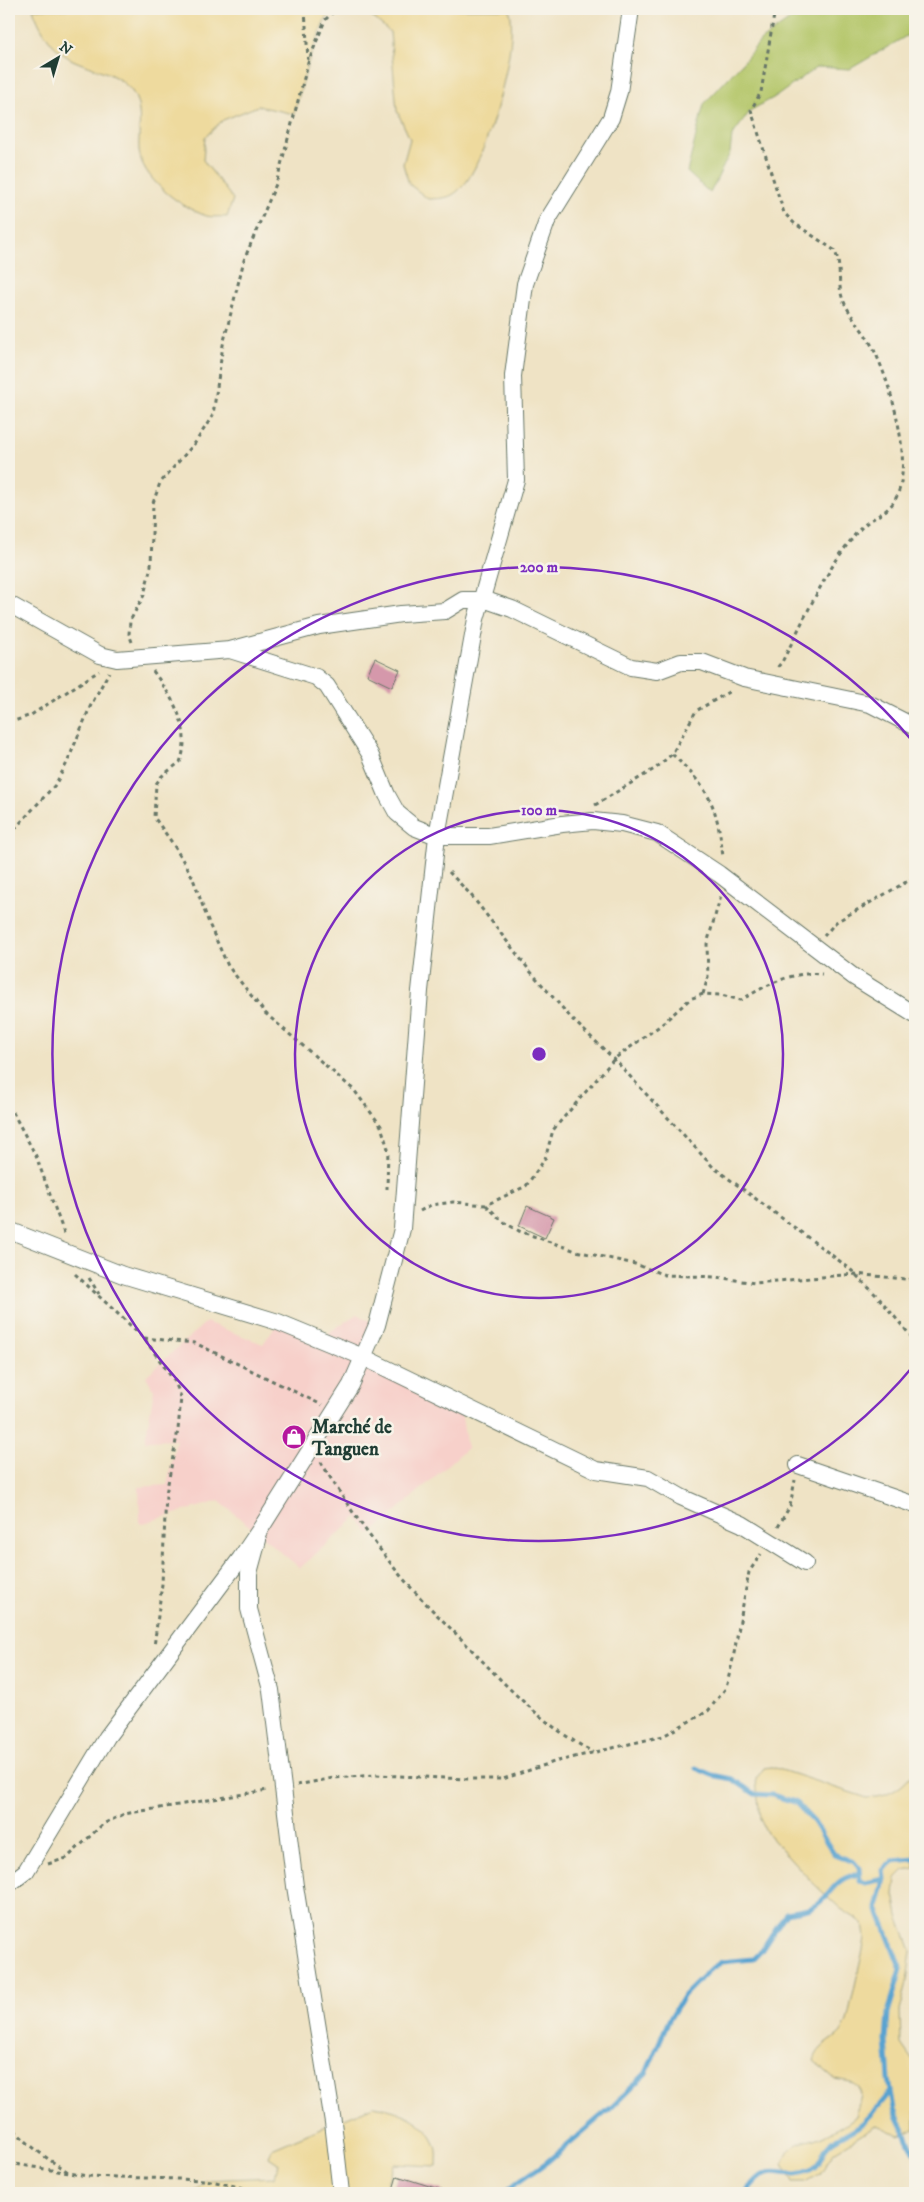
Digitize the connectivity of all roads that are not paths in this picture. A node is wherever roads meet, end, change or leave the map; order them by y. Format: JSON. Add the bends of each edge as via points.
{"nodes":[{"id":1,"x":631,"y":9,"type":"edge"},
{"id":2,"x":482,"y":600,"type":"junction"},
{"id":3,"x":9,"y":604,"type":"edge"},
{"id":4,"x":230,"y":650,"type":"junction"},
{"id":5,"x":915,"y":727,"type":"edge"},
{"id":6,"x":436,"y":836,"type":"junction"},
{"id":7,"x":915,"y":1015,"type":"edge"},
{"id":8,"x":9,"y":1230,"type":"edge"},
{"id":9,"x":363,"y":1357,"type":"junction"},
{"id":10,"x":798,"y":1465,"type":"road end"},
{"id":11,"x":915,"y":1505,"type":"edge"},
{"id":12,"x":261,"y":1528,"type":"junction"},
{"id":13,"x":805,"y":1563,"type":"dead end"},
{"id":14,"x":9,"y":1884,"type":"edge"},
{"id":15,"x":341,"y":2193,"type":"edge"}],
"edges":[{"from":1,"to":2,"type":"street","via":[[619,92],[611,118],[547,221],[525,284],[513,376],[516,480]]},
{"from":2,"to":4,"type":"street","via":[[463,600],[445,611],[319,626]]},
{"from":2,"to":5,"type":"street","via":[[512,609],[631,667],[657,671],[681,662],[702,662],[754,681],[870,704]]},
{"from":2,"to":6,"type":"street"},
{"from":3,"to":4,"type":"street","via":[[100,656],[117,659]]},
{"from":4,"to":6,"type":"street","via":[[295,668],[327,686],[370,754],[397,813],[414,827]]},
{"from":6,"to":7,"type":"street","via":[[489,836],[593,821],[657,833],[719,874],[854,977]]},
{"from":6,"to":9,"type":"street","via":[[420,991],[402,1229],[377,1325]]},
{"from":8,"to":9,"type":"street","via":[[72,1263],[123,1275],[278,1322]]},
{"from":9,"to":12,"type":"street","via":[[350,1385]]},
{"from":9,"to":13,"type":"street","via":[[596,1470],[648,1478],[742,1524]]},
{"from":10,"to":11,"type":"street"},
{"from":12,"to":14,"type":"street","via":[[107,1737],[26,1871]]},
{"from":12,"to":15,"type":"street","via":[[250,1573],[249,1609],[271,1690],[295,1886],[333,2122]]}]}
